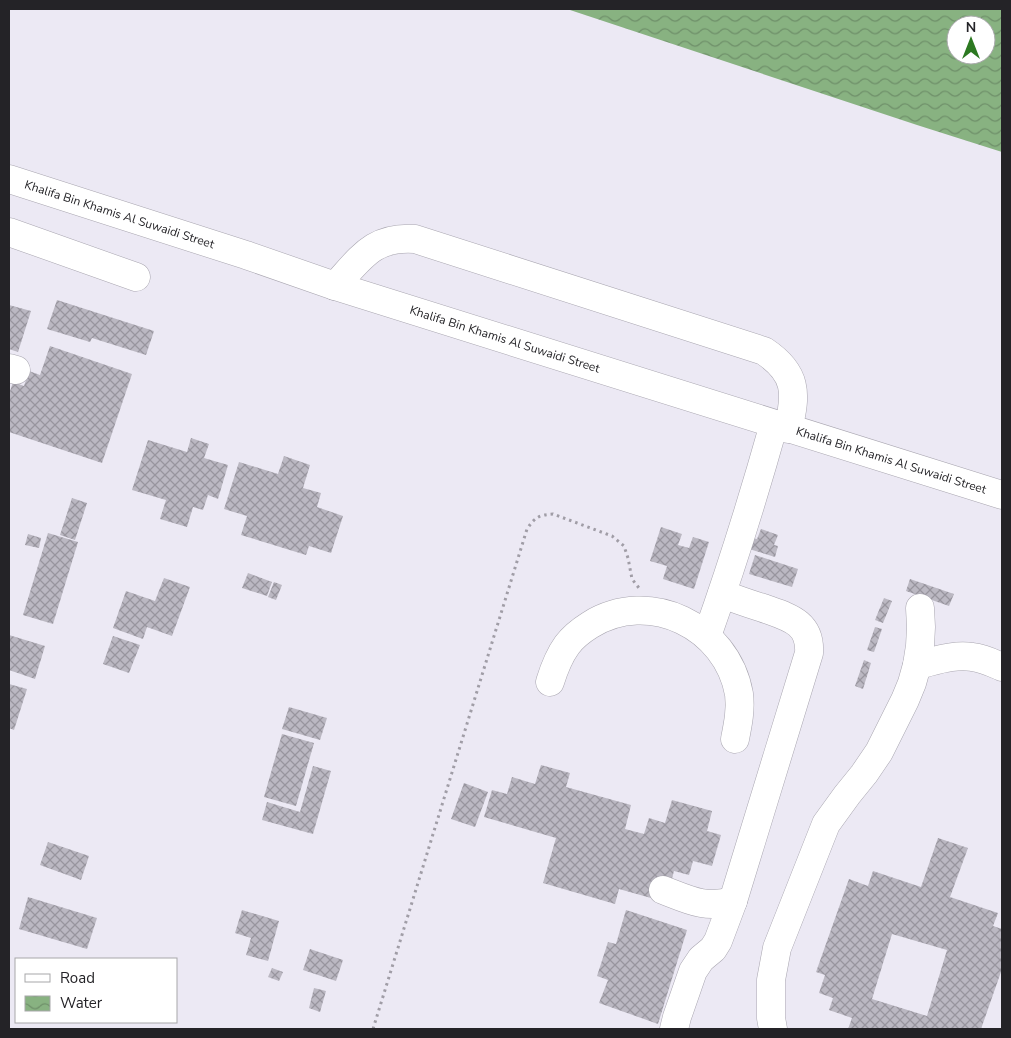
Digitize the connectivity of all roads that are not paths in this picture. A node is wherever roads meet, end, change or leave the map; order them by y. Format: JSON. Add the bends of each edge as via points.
{"nodes":[{"id":1,"x":9,"y":179,"type":"edge"},
{"id":2,"x":9,"y":232,"type":"edge"},
{"id":3,"x":136,"y":277,"type":"dead end"},
{"id":4,"x":334,"y":286,"type":"junction"},
{"id":5,"x":781,"y":426,"type":"junction"},
{"id":6,"x":1002,"y":495,"type":"edge"},
{"id":7,"x":722,"y":594,"type":"junction"},
{"id":8,"x":920,"y":608,"type":"dead end"},
{"id":9,"x":707,"y":636,"type":"junction"},
{"id":10,"x":917,"y":665,"type":"junction"},
{"id":11,"x":1002,"y":667,"type":"edge"},
{"id":12,"x":550,"y":682,"type":"dead end"},
{"id":13,"x":736,"y":739,"type":"dead end"},
{"id":14,"x":663,"y":890,"type":"dead end"},
{"id":15,"x":733,"y":901,"type":"junction"},
{"id":16,"x":674,"y":1029,"type":"edge"},
{"id":17,"x":773,"y":1029,"type":"edge"}],
"edges":[{"from":1,"to":4,"type":"street","name":"Khalifa Bin Khamis Al Suwaidi Street"},
{"from":2,"to":3,"type":"street"},
{"from":4,"to":5,"type":"street","name":"Khalifa Bin Khamis Al Suwaidi Street"},
{"from":4,"to":5,"type":"street","via":[[370,249],[392,240],[415,239],[764,351],[777,359],[792,385],[794,399]]},
{"from":5,"to":6,"type":"street","name":"Khalifa Bin Khamis Al Suwaidi Street"},
{"from":5,"to":7,"type":"street","via":[[756,484]]},
{"from":7,"to":9,"type":"street"},
{"from":7,"to":15,"type":"street","via":[[793,620],[803,628],[810,647]]},
{"from":8,"to":10,"type":"street","via":[[921,637]]},
{"from":9,"to":12,"type":"street","via":[[683,620],[663,613],[642,610],[600,618],[568,644],[556,662]]},
{"from":9,"to":13,"type":"street","via":[[722,653],[733,673],[739,694],[740,717]]},
{"from":10,"to":11,"type":"street","via":[[954,656],[972,656]]},
{"from":10,"to":17,"type":"street","via":[[905,700],[880,752],[826,824],[797,896],[777,948],[772,980]]},
{"from":14,"to":15,"type":"street","via":[[706,904]]},
{"from":15,"to":16,"type":"street","via":[[718,941],[693,971]]}]}
